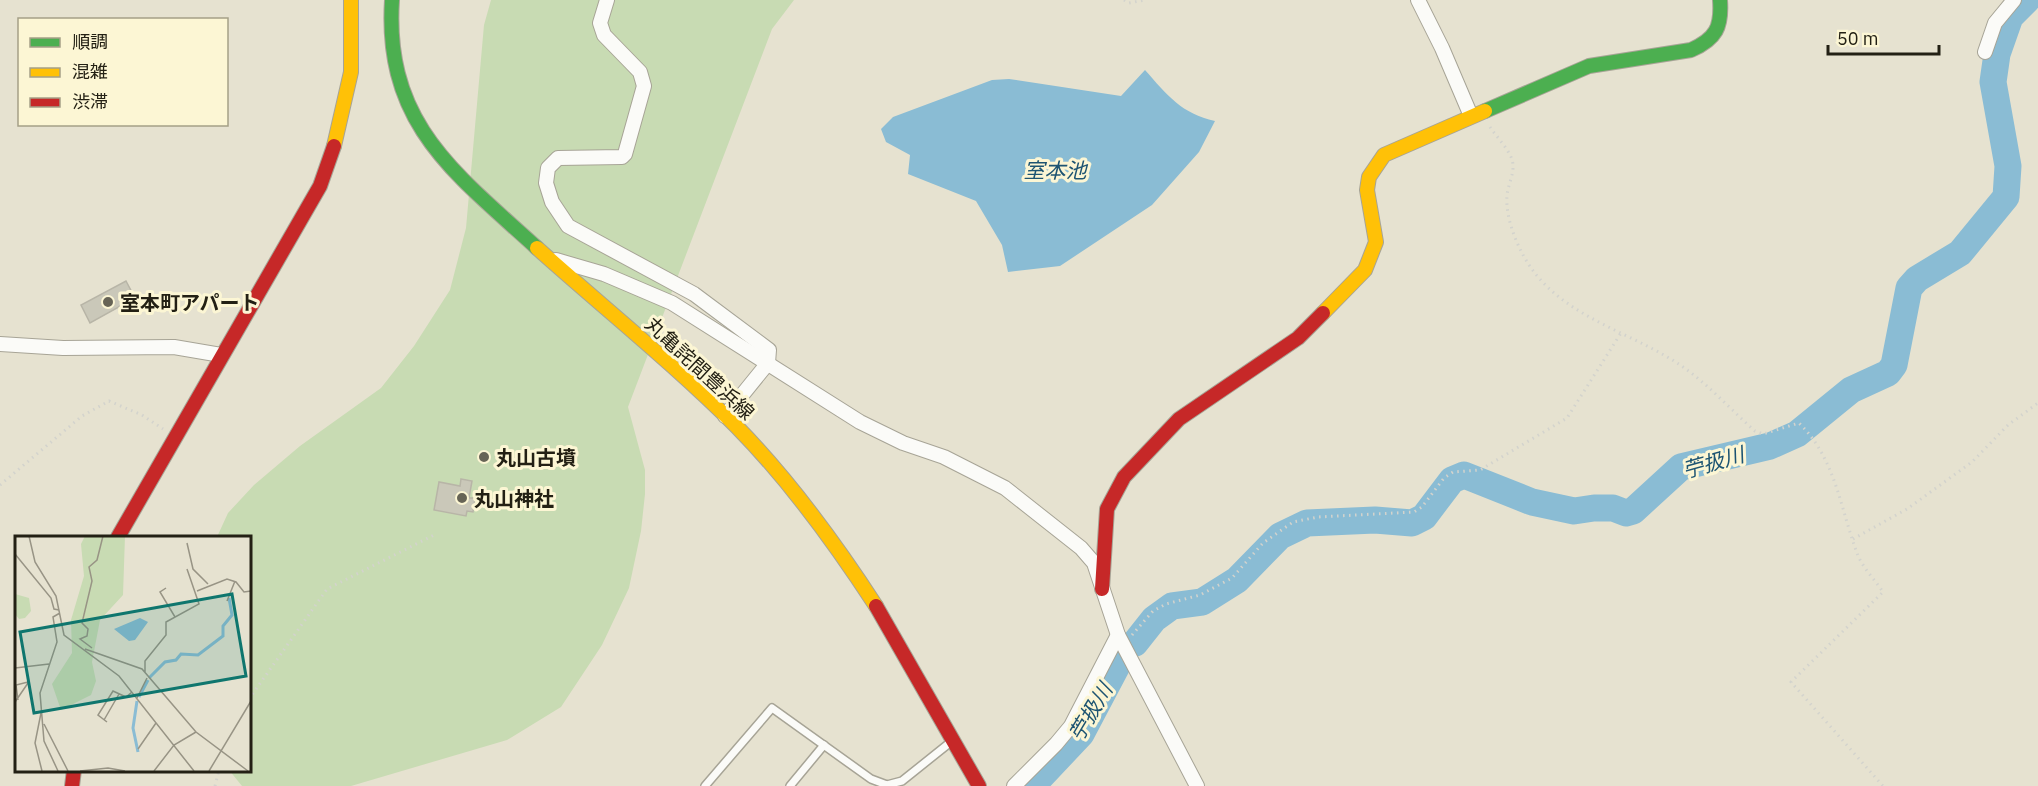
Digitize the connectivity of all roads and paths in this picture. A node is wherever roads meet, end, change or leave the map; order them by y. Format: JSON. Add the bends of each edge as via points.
{"nodes":[{"id":1,"x":351,"y":0,"type":"edge"},
{"id":2,"x":392,"y":0,"type":"edge"},
{"id":3,"x":607,"y":0,"type":"edge"},
{"id":4,"x":1124,"y":0,"type":"edge"},
{"id":5,"x":1145,"y":0,"type":"edge"},
{"id":6,"x":1418,"y":0,"type":"edge"},
{"id":7,"x":1720,"y":0,"type":"edge"},
{"id":8,"x":2014,"y":0,"type":"edge"},
{"id":9,"x":1986,"y":52,"type":"dead end"},
{"id":10,"x":1475,"y":114,"type":"junction"},
{"id":11,"x":545,"y":256,"type":"junction"},
{"id":12,"x":1621,"y":333,"type":"junction"},
{"id":13,"x":0,"y":344,"type":"edge"},
{"id":14,"x":221,"y":355,"type":"junction"},
{"id":15,"x":768,"y":363,"type":"junction"},
{"id":16,"x":2038,"y":403,"type":"edge"},
{"id":17,"x":725,"y":416,"type":"junction"},
{"id":18,"x":175,"y":436,"type":"junction"},
{"id":19,"x":0,"y":485,"type":"edge"},
{"id":20,"x":436,"y":534,"type":"dead end"},
{"id":21,"x":119,"y":536,"type":"edge"},
{"id":22,"x":1853,"y":539,"type":"junction"},
{"id":23,"x":1102,"y":589,"type":"junction"},
{"id":24,"x":1121,"y":640,"type":"junction"},
{"id":25,"x":250,"y":698,"type":"edge"},
{"id":26,"x":954,"y":740,"type":"junction"},
{"id":27,"x":824,"y":745,"type":"junction"},
{"id":28,"x":74,"y":771,"type":"edge"},
{"id":29,"x":219,"y":771,"type":"edge"},
{"id":30,"x":72,"y":786,"type":"edge"},
{"id":31,"x":215,"y":786,"type":"edge"},
{"id":32,"x":705,"y":786,"type":"edge"},
{"id":33,"x":790,"y":786,"type":"edge"},
{"id":34,"x":979,"y":786,"type":"edge"},
{"id":35,"x":1014,"y":786,"type":"edge"},
{"id":36,"x":1197,"y":786,"type":"edge"},
{"id":37,"x":1883,"y":786,"type":"edge"}],
"edges":[{"from":1,"to":14,"type":"street","via":[[352,75],[327,167],[299,223]]},
{"from":2,"to":11,"type":"street","name":"丸亀詫間豊浜線","via":[[396,61],[410,110],[421,132],[462,179]]},
{"from":3,"to":15,"type":"street","via":[[600,23],[604,35],[640,72],[644,86],[622,157],[558,158],[548,168],[546,183],[552,202],[568,226],[694,294],[769,350]]},
{"from":4,"to":5,"type":"path"},
{"from":6,"to":10,"type":"street"},
{"from":7,"to":10,"type":"street","via":[[1720,29],[1714,39],[1703,45],[1589,66]]},
{"from":8,"to":9,"type":"street","via":[[1995,23]]},
{"from":10,"to":12,"type":"path","via":[[1511,157],[1514,174],[1507,208],[1514,234],[1533,272],[1558,296]]},
{"from":10,"to":23,"type":"street","via":[[1384,155],[1369,177],[1367,190],[1376,242],[1365,270],[1298,338],[1179,419],[1124,477],[1107,509]]},
{"from":11,"to":15,"type":"street","via":[[604,274],[672,303]]},
{"from":11,"to":17,"type":"street","name":"丸亀詫間豊浜線"},
{"from":12,"to":22,"type":"path","via":[[1684,367],[1755,431],[1763,434],[1799,423],[1833,473]]},
{"from":12,"to":24,"type":"path","via":[[1561,422],[1480,470],[1453,472],[1414,512],[1293,522],[1263,543],[1232,578],[1200,595],[1153,611]]},
{"from":13,"to":14,"type":"street","via":[[174,347]]},
{"from":14,"to":18,"type":"street"},
{"from":15,"to":17,"type":"street"},
{"from":15,"to":23,"type":"street","via":[[860,422],[1005,488],[1081,548],[1094,563]]},
{"from":16,"to":22,"type":"path","via":[[2008,425],[1972,462],[1907,509]]},
{"from":17,"to":26,"type":"street","name":"丸亀詫間豊浜線","via":[[768,460],[859,576]]},
{"from":18,"to":19,"type":"path","via":[[142,415],[109,401],[82,416]]},
{"from":18,"to":21,"type":"street"},
{"from":20,"to":25,"type":"path","via":[[327,589]]},
{"from":22,"to":37,"type":"path","via":[[1858,556],[1883,592],[1791,682]]},
{"from":23,"to":24,"type":"street"},
{"from":24,"to":35,"type":"street","via":[[1071,726]]},
{"from":24,"to":36,"type":"street"},
{"from":26,"to":27,"type":"lane","via":[[902,781],[887,785],[871,779]]},
{"from":26,"to":34,"type":"street","name":"丸亀詫間豊浜線"},
{"from":27,"to":32,"type":"lane","via":[[772,708]]},
{"from":27,"to":33,"type":"lane"},
{"from":28,"to":30,"type":"street"},
{"from":29,"to":31,"type":"path"}]}
